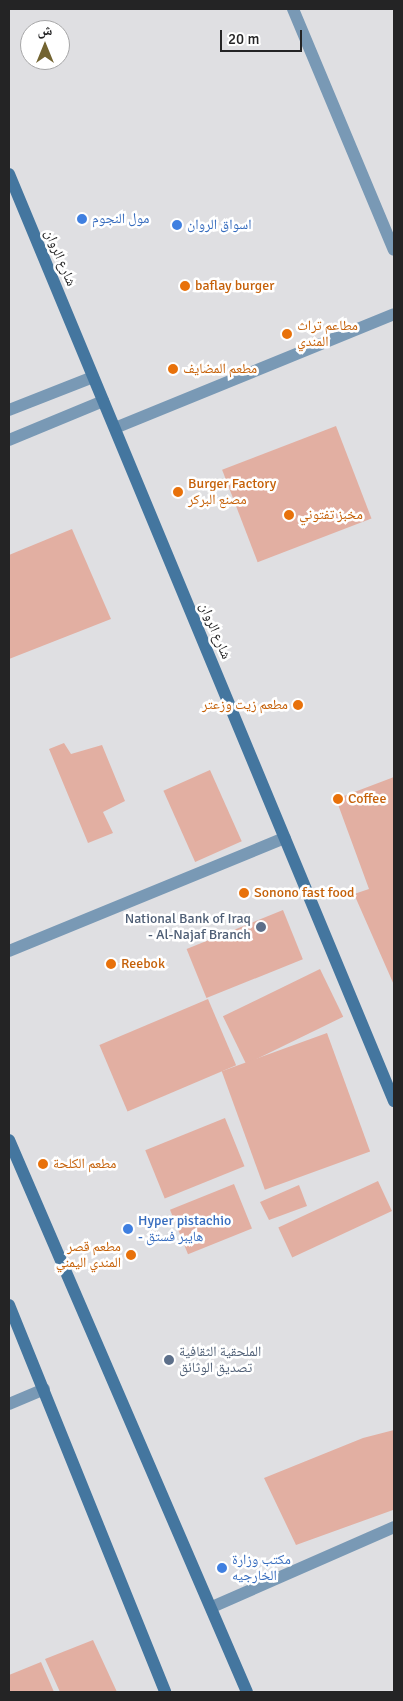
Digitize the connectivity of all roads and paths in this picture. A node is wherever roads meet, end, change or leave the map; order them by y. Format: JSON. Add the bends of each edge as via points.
{"nodes":[{"id":1,"x":293,"y":9,"type":"edge"},
{"id":2,"x":9,"y":174,"type":"edge"},
{"id":3,"x":394,"y":250,"type":"edge"},
{"id":4,"x":394,"y":314,"type":"edge"},
{"id":5,"x":94,"y":378,"type":"junction"},
{"id":6,"x":103,"y":401,"type":"junction"},
{"id":7,"x":9,"y":410,"type":"edge"},
{"id":8,"x":115,"y":428,"type":"junction"},
{"id":9,"x":9,"y":440,"type":"edge"},
{"id":10,"x":285,"y":838,"type":"junction"},
{"id":11,"x":9,"y":951,"type":"edge"},
{"id":12,"x":394,"y":1101,"type":"edge"},
{"id":13,"x":9,"y":1140,"type":"edge"},
{"id":14,"x":9,"y":1304,"type":"edge"},
{"id":15,"x":44,"y":1388,"type":"junction"},
{"id":16,"x":9,"y":1404,"type":"edge"},
{"id":17,"x":394,"y":1528,"type":"edge"},
{"id":18,"x":212,"y":1607,"type":"junction"},
{"id":19,"x":165,"y":1692,"type":"edge"},
{"id":20,"x":248,"y":1692,"type":"edge"}],
"edges":[{"from":1,"to":3,"type":"street"},
{"from":2,"to":5,"type":"main road","name":"شارع الروان"},
{"from":4,"to":8,"type":"street"},
{"from":5,"to":6,"type":"main road","name":"شارع الروان"},
{"from":5,"to":7,"type":"street"},
{"from":6,"to":8,"type":"main road","name":"شارع الروان"},
{"from":6,"to":9,"type":"street"},
{"from":8,"to":10,"type":"main road","name":"شارع الروان"},
{"from":10,"to":11,"type":"street"},
{"from":10,"to":12,"type":"main road","name":"شارع الروان"},
{"from":13,"to":18,"type":"main road"},
{"from":14,"to":15,"type":"main road"},
{"from":15,"to":16,"type":"street"},
{"from":15,"to":19,"type":"main road"},
{"from":17,"to":18,"type":"street"},
{"from":18,"to":20,"type":"main road"}]}
